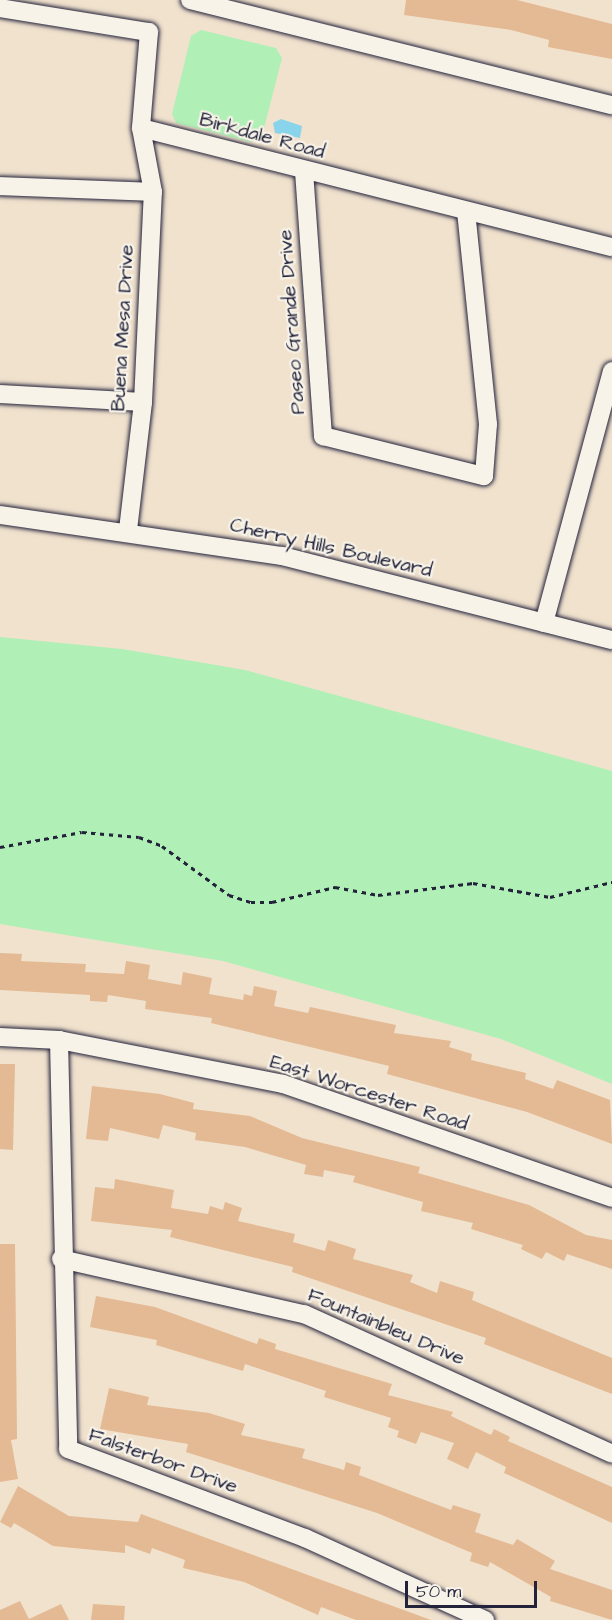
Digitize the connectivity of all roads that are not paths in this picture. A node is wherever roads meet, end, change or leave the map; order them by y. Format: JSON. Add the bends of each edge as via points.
{"nodes":[{"id":1,"x":190,"y":0,"type":"edge"},
{"id":2,"x":0,"y":8,"type":"edge"},
{"id":3,"x":612,"y":105,"type":"edge"},
{"id":4,"x":141,"y":128,"type":"junction"},
{"id":5,"x":304,"y":171,"type":"junction"},
{"id":6,"x":0,"y":186,"type":"edge"},
{"id":7,"x":153,"y":192,"type":"junction"},
{"id":8,"x":466,"y":212,"type":"junction"},
{"id":9,"x":612,"y":247,"type":"edge"},
{"id":10,"x":612,"y":371,"type":"edge"},
{"id":11,"x":0,"y":394,"type":"edge"},
{"id":12,"x":143,"y":402,"type":"junction"},
{"id":13,"x":604,"y":431,"type":"edge"},
{"id":14,"x":0,"y":515,"type":"edge"},
{"id":15,"x":128,"y":530,"type":"junction"},
{"id":16,"x":544,"y":623,"type":"junction"},
{"id":17,"x":612,"y":640,"type":"edge"},
{"id":18,"x":0,"y":1037,"type":"edge"},
{"id":19,"x":59,"y":1040,"type":"junction"},
{"id":20,"x":612,"y":1198,"type":"edge"},
{"id":21,"x":61,"y":1259,"type":"junction"},
{"id":22,"x":612,"y":1454,"type":"edge"},
{"id":23,"x":485,"y":1620,"type":"edge"}],
"edges":[{"from":1,"to":3,"type":"street"},
{"from":2,"to":4,"type":"street","via":[[149,32]]},
{"from":4,"to":5,"type":"street","name":"Birkdale Road"},
{"from":4,"to":7,"type":"street","name":"Buena Mesa Drive"},
{"from":5,"to":8,"type":"street","name":"Birkdale Road"},
{"from":5,"to":8,"type":"street","name":"Paseo Grande Drive","via":[[323,436],[484,476],[488,424]]},
{"from":6,"to":7,"type":"street"},
{"from":7,"to":12,"type":"street","name":"Buena Mesa Drive"},
{"from":8,"to":9,"type":"street","name":"Birkdale Road"},
{"from":10,"to":13,"type":"street"},
{"from":11,"to":12,"type":"street"},
{"from":12,"to":15,"type":"street","name":"Buena Mesa Drive"},
{"from":13,"to":16,"type":"street"},
{"from":14,"to":15,"type":"street","name":"Cherry Hills Boulevard"},
{"from":15,"to":16,"type":"street","name":"Cherry Hills Boulevard","via":[[282,556]]},
{"from":16,"to":17,"type":"street","name":"Cherry Hills Boulevard"},
{"from":18,"to":19,"type":"street","name":"East Worcester Road"},
{"from":19,"to":20,"type":"street","name":"East Worcester Road","via":[[283,1084]]},
{"from":19,"to":21,"type":"street","name":"Falsterbor Drive"},
{"from":21,"to":22,"type":"street","name":"Fountainbleu Drive","via":[[304,1314]]},
{"from":21,"to":23,"type":"street","name":"Falsterbor Drive","via":[[68,1449],[305,1538]]}]}
